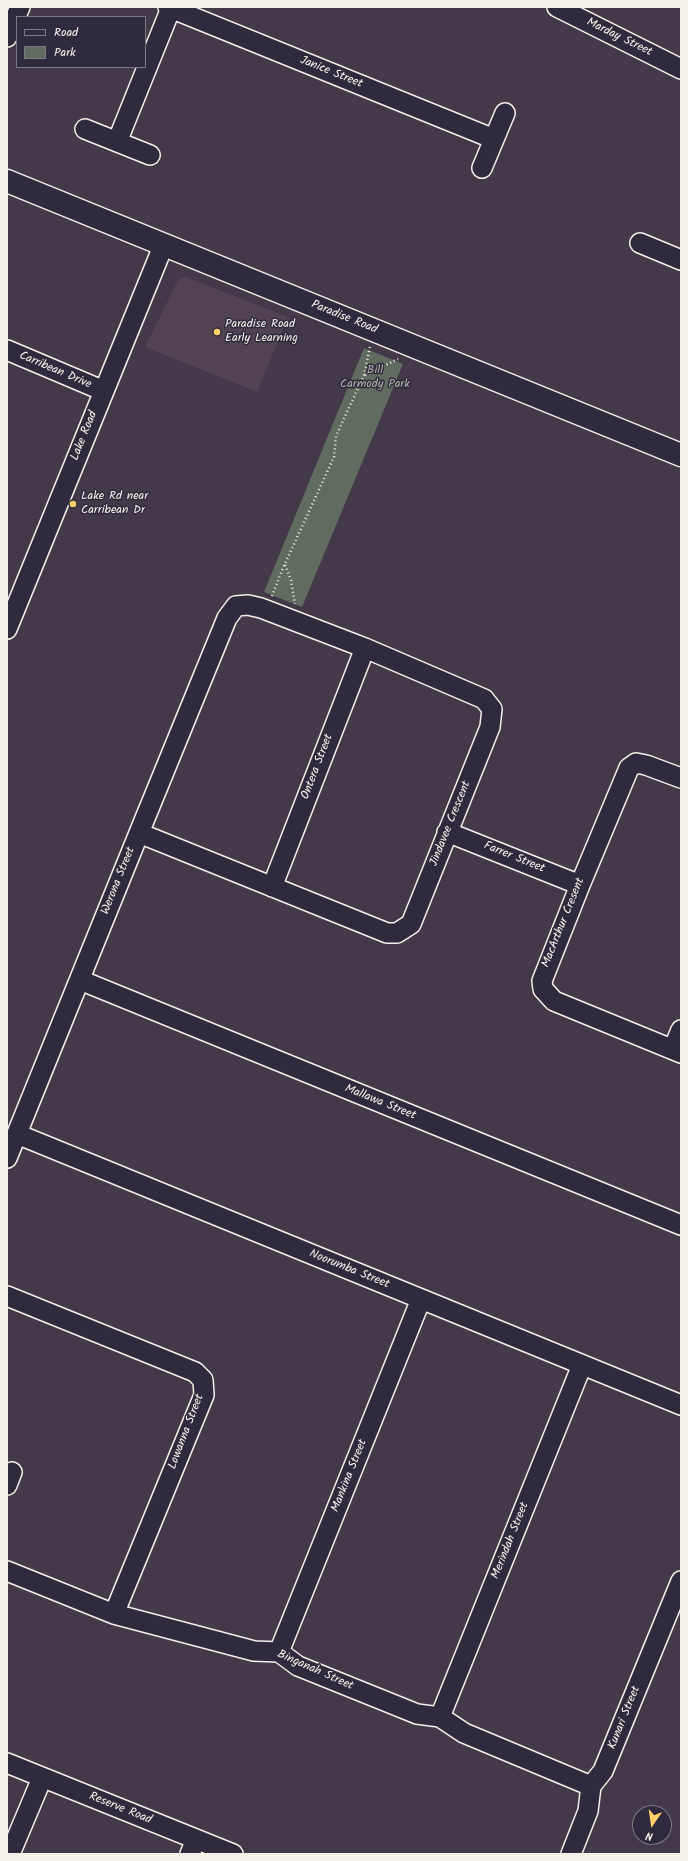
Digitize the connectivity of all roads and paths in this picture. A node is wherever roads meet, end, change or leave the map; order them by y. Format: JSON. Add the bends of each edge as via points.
{"nodes":[{"id":1,"x":557,"y":7,"type":"edge"},
{"id":2,"x":170,"y":8,"type":"edge"},
{"id":3,"x":16,"y":16,"type":"edge"},
{"id":4,"x":7,"y":37,"type":"edge"},
{"id":5,"x":681,"y":69,"type":"edge"},
{"id":6,"x":504,"y":113,"type":"dead end"},
{"id":7,"x":85,"y":129,"type":"dead end"},
{"id":8,"x":494,"y":139,"type":"junction"},
{"id":9,"x":117,"y":142,"type":"junction"},
{"id":10,"x":150,"y":155,"type":"dead end"},
{"id":11,"x":482,"y":168,"type":"dead end"},
{"id":12,"x":7,"y":180,"type":"edge"},
{"id":13,"x":640,"y":243,"type":"dead end"},
{"id":14,"x":164,"y":244,"type":"junction"},
{"id":15,"x":681,"y":260,"type":"edge"},
{"id":16,"x":371,"y":346,"type":"dead end"},
{"id":17,"x":7,"y":350,"type":"edge"},
{"id":18,"x":400,"y":358,"type":"dead end"},
{"id":19,"x":364,"y":375,"type":"junction"},
{"id":20,"x":104,"y":391,"type":"junction"},
{"id":21,"x":681,"y":454,"type":"edge"},
{"id":22,"x":284,"y":565,"type":"junction"},
{"id":23,"x":271,"y":598,"type":"dead end"},
{"id":24,"x":236,"y":606,"type":"joint"},
{"id":25,"x":296,"y":609,"type":"dead end"},
{"id":26,"x":7,"y":629,"type":"edge"},
{"id":27,"x":365,"y":648,"type":"junction"},
{"id":28,"x":681,"y":778,"type":"edge"},
{"id":29,"x":448,"y":832,"type":"junction"},
{"id":30,"x":139,"y":833,"type":"junction"},
{"id":31,"x":580,"y":885,"type":"junction"},
{"id":32,"x":272,"y":886,"type":"junction"},
{"id":33,"x":80,"y":980,"type":"junction"},
{"id":34,"x":681,"y":1030,"type":"edge"},
{"id":35,"x":677,"y":1051,"type":"edge"},
{"id":36,"x":17,"y":1134,"type":"junction"},
{"id":37,"x":7,"y":1158,"type":"edge"},
{"id":38,"x":681,"y":1225,"type":"edge"},
{"id":39,"x":7,"y":1296,"type":"edge"},
{"id":40,"x":422,"y":1299,"type":"junction"},
{"id":41,"x":582,"y":1365,"type":"junction"},
{"id":42,"x":681,"y":1405,"type":"edge"},
{"id":43,"x":7,"y":1571,"type":"edge"},
{"id":44,"x":681,"y":1581,"type":"edge"},
{"id":45,"x":114,"y":1614,"type":"junction"},
{"id":46,"x":279,"y":1652,"type":"junction"},
{"id":47,"x":440,"y":1717,"type":"junction"},
{"id":48,"x":7,"y":1764,"type":"edge"},
{"id":49,"x":42,"y":1778,"type":"junction"},
{"id":50,"x":591,"y":1786,"type":"junction"},
{"id":51,"x":193,"y":1846,"type":"edge"},
{"id":52,"x":10,"y":1854,"type":"edge"},
{"id":53,"x":233,"y":1854,"type":"edge"},
{"id":54,"x":570,"y":1854,"type":"edge"}],
"edges":[{"from":1,"to":5,"type":"street","name":"Marday Street"},
{"from":2,"to":8,"type":"street","name":"Janice Street"},
{"from":2,"to":9,"type":"street"},
{"from":3,"to":4,"type":"street"},
{"from":6,"to":8,"type":"street"},
{"from":7,"to":9,"type":"street"},
{"from":8,"to":11,"type":"street"},
{"from":9,"to":10,"type":"street"},
{"from":12,"to":14,"type":"main road","name":"Paradise Road"},
{"from":13,"to":15,"type":"street"},
{"from":14,"to":20,"type":"street","name":"Lake Road"},
{"from":14,"to":21,"type":"main road","name":"Paradise Road"},
{"from":16,"to":19,"type":"path"},
{"from":17,"to":20,"type":"street","name":"Carribean Drive"},
{"from":18,"to":19,"type":"path"},
{"from":19,"to":22,"type":"path","via":[[336,436],[334,457]]},
{"from":20,"to":26,"type":"street","name":"Lake Road"},
{"from":22,"to":23,"type":"path"},
{"from":22,"to":25,"type":"path","via":[[295,595]]},
{"from":24,"to":27,"type":"street","name":"Jindavee Crescent","via":[[261,608]]},
{"from":24,"to":30,"type":"street","name":"Werona Street","via":[[227,618]]},
{"from":27,"to":29,"type":"street","name":"Jindavee Crescent","via":[[484,699],[492,709],[490,727]]},
{"from":27,"to":32,"type":"street","name":"Ontera Street"},
{"from":28,"to":31,"type":"street","name":"MacArthur Cresent","via":[[646,765],[636,764],[629,768]]},
{"from":29,"to":31,"type":"street","name":"Farrer Street"},
{"from":29,"to":32,"type":"street","name":"Jindavee Crescent","via":[[411,924],[397,933],[387,933]]},
{"from":30,"to":32,"type":"street","name":"Jindavee Crescent"},
{"from":30,"to":33,"type":"street","name":"Werona Street"},
{"from":31,"to":35,"type":"street","name":"MacArthur Cresent","via":[[544,974],[543,989],[554,1001]]},
{"from":33,"to":36,"type":"street","name":"Werona Street"},
{"from":33,"to":38,"type":"street","name":"Mallawa Street"},
{"from":34,"to":35,"type":"street"},
{"from":36,"to":37,"type":"street","name":"Werona Street"},
{"from":36,"to":40,"type":"street","name":"Noorumba Street"},
{"from":39,"to":45,"type":"street","name":"Lowanna Street","via":[[194,1372],[203,1380],[204,1395]]},
{"from":40,"to":41,"type":"street","name":"Noorumba Street"},
{"from":40,"to":46,"type":"street","name":"Mankina Street"},
{"from":41,"to":42,"type":"street","name":"Noorumba Street"},
{"from":41,"to":47,"type":"street","name":"Merindah Street"},
{"from":43,"to":45,"type":"street","name":"Binganah Street"},
{"from":44,"to":50,"type":"street","name":"Kunari Street","via":[[603,1771]]},
{"from":45,"to":46,"type":"street","name":"Binganah Street","via":[[254,1650]]},
{"from":46,"to":47,"type":"street","name":"Binganah Street","via":[[298,1666],[417,1714]]},
{"from":47,"to":50,"type":"street","name":"Binganah Street","via":[[464,1733]]},
{"from":48,"to":49,"type":"street","name":"Reserve Road"},
{"from":49,"to":51,"type":"street","name":"Reserve Road"},
{"from":49,"to":52,"type":"street"},
{"from":50,"to":54,"type":"street","via":[[588,1811]]},
{"from":51,"to":53,"type":"street","name":"Reserve Road"}]}
